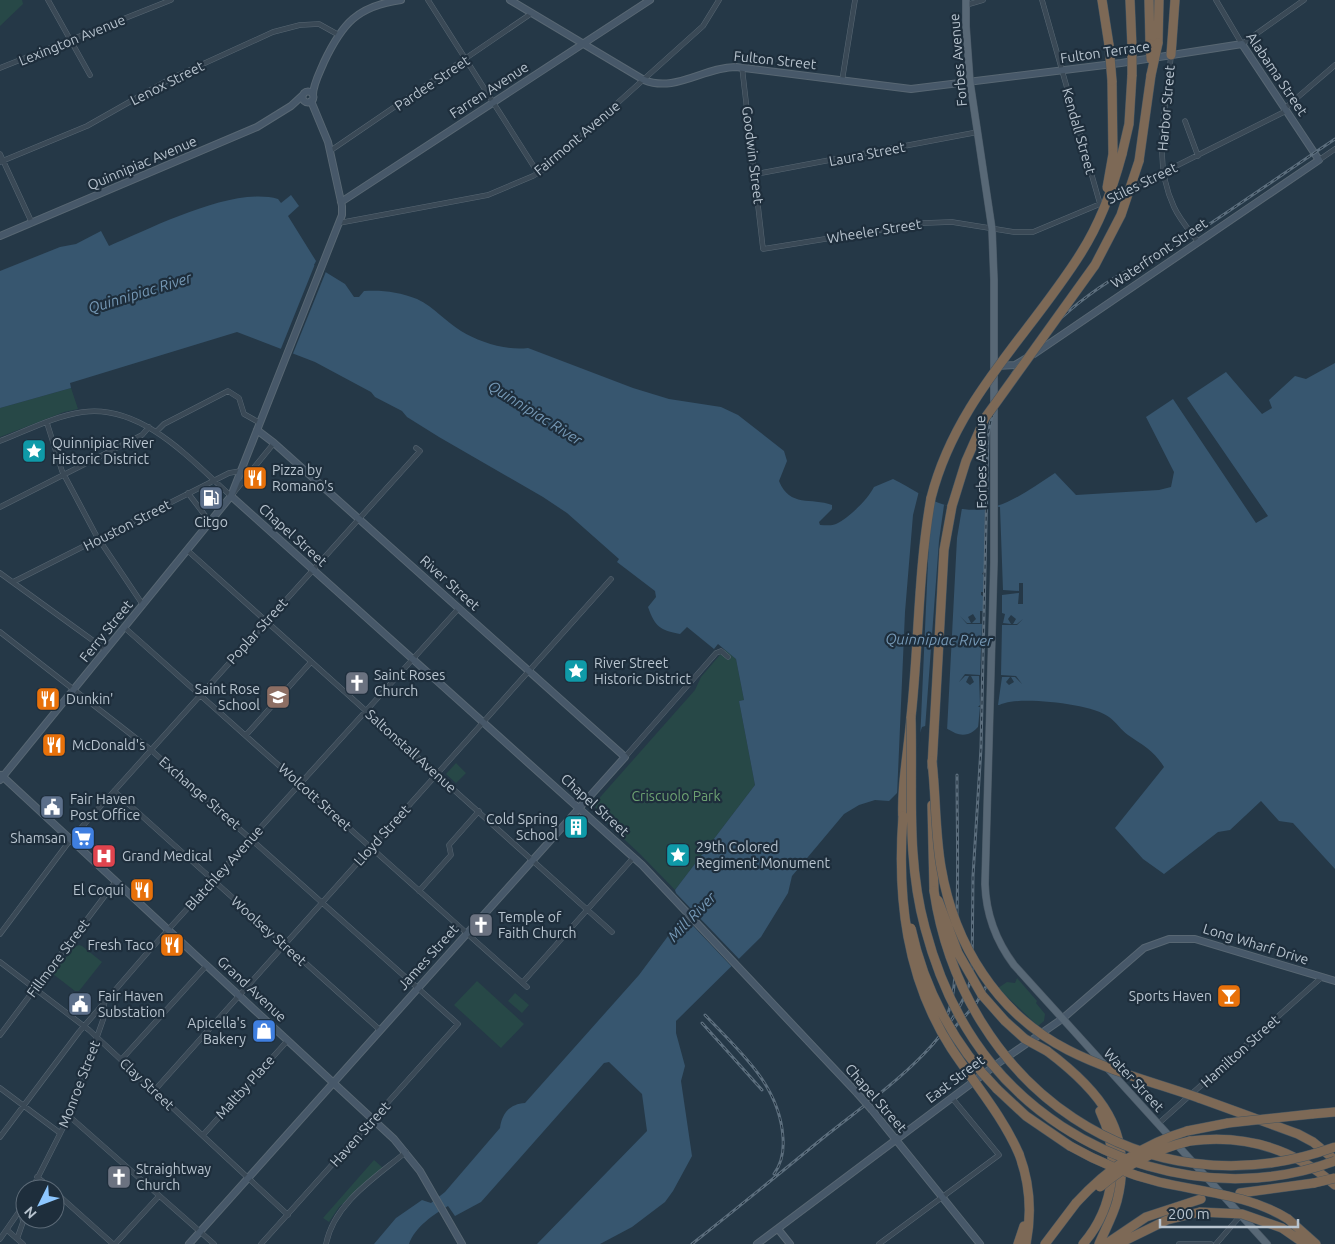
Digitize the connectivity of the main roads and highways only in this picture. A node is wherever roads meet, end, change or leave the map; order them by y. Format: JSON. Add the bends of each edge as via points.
{"nodes":[{"id":1,"x":401,"y":0,"type":"edge"},
{"id":2,"x":510,"y":0,"type":"edge"},
{"id":3,"x":650,"y":0,"type":"edge"},
{"id":4,"x":1102,"y":0,"type":"edge"},
{"id":5,"x":1130,"y":0,"type":"edge"},
{"id":6,"x":1149,"y":0,"type":"edge"},
{"id":7,"x":1159,"y":0,"type":"edge"},
{"id":8,"x":1175,"y":0,"type":"edge"},
{"id":9,"x":381,"y":2,"type":"edge"},
{"id":10,"x":966,"y":3,"type":"edge"},
{"id":11,"x":1154,"y":43,"type":"junction"},
{"id":12,"x":584,"y":44,"type":"junction"},
{"id":13,"x":1242,"y":44,"type":"joint"},
{"id":14,"x":1171,"y":55,"type":"junction"},
{"id":15,"x":316,"y":79,"type":"junction"},
{"id":16,"x":970,"y":82,"type":"junction"},
{"id":17,"x":304,"y":93,"type":"junction"},
{"id":18,"x":310,"y":99,"type":"junction"},
{"id":19,"x":291,"y":106,"type":"junction"},
{"id":20,"x":1118,"y":154,"type":"junction"},
{"id":21,"x":1319,"y":160,"type":"joint"},
{"id":22,"x":342,"y":202,"type":"junction"},
{"id":23,"x":0,"y":236,"type":"edge"},
{"id":24,"x":993,"y":366,"type":"junction"},
{"id":25,"x":258,"y":427,"type":"junction"},
{"id":26,"x":231,"y":496,"type":"junction"},
{"id":27,"x":911,"y":718,"type":"junction"},
{"id":28,"x":625,"y":757,"type":"joint"},
{"id":29,"x":932,"y":761,"type":"junction"},
{"id":30,"x":1,"y":777,"type":"edge"},
{"id":31,"x":580,"y":808,"type":"junction"},
{"id":32,"x":903,"y":816,"type":"junction"},
{"id":33,"x":934,"y":891,"type":"junction"},
{"id":34,"x":992,"y":925,"type":"joint"},
{"id":35,"x":1169,"y":939,"type":"joint"},
{"id":36,"x":1335,"y":981,"type":"edge"},
{"id":37,"x":1062,"y":1019,"type":"junction"},
{"id":38,"x":1045,"y":1053,"type":"junction"},
{"id":39,"x":334,"y":1082,"type":"junction"},
{"id":40,"x":1335,"y":1112,"type":"edge"},
{"id":41,"x":896,"y":1140,"type":"junction"},
{"id":42,"x":1335,"y":1147,"type":"edge"},
{"id":43,"x":1335,"y":1161,"type":"edge"},
{"id":44,"x":1335,"y":1178,"type":"edge"},
{"id":45,"x":1335,"y":1185,"type":"edge"},
{"id":46,"x":1028,"y":1186,"type":"junction"},
{"id":47,"x":1078,"y":1204,"type":"junction"},
{"id":48,"x":776,"y":1226,"type":"junction"},
{"id":49,"x":1111,"y":1243,"type":"edge"},
{"id":50,"x":188,"y":1244,"type":"edge"},
{"id":51,"x":462,"y":1244,"type":"edge"},
{"id":52,"x":757,"y":1244,"type":"edge"},
{"id":53,"x":790,"y":1244,"type":"edge"},
{"id":54,"x":980,"y":1244,"type":"edge"},
{"id":55,"x":1018,"y":1244,"type":"edge"},
{"id":56,"x":1026,"y":1244,"type":"edge"},
{"id":57,"x":1045,"y":1244,"type":"edge"},
{"id":58,"x":1050,"y":1244,"type":"edge"},
{"id":59,"x":1083,"y":1244,"type":"edge"},
{"id":60,"x":1099,"y":1244,"type":"edge"},
{"id":61,"x":1267,"y":1244,"type":"edge"},
{"id":62,"x":1305,"y":1244,"type":"edge"},
{"id":63,"x":1316,"y":1244,"type":"edge"}],
"edges":[{"from":1,"to":9,"type":"main road","name":"Quinnipiac Avenue"},
{"from":2,"to":12,"type":"main road","name":"Fulton Street"},
{"from":3,"to":12,"type":"main road","name":"Farren Avenue"},
{"from":4,"to":20,"type":"highway","bridge":true},
{"from":5,"to":20,"type":"highway","bridge":true,"via":[[1132,75],[1129,124]]},
{"from":6,"to":11,"type":"highway"},
{"from":7,"to":11,"type":"highway"},
{"from":8,"to":14,"type":"highway"},
{"from":9,"to":15,"type":"main road","name":"Quinnipiac Avenue","via":[[352,19],[337,34]]},
{"from":10,"to":16,"type":"main road","name":"Forbes Avenue"},
{"from":11,"to":29,"type":"highway","bridge":true,"via":[[1138,161],[1128,197],[1105,247],[1084,281],[992,406],[966,461],[952,506],[944,550]]},
{"from":12,"to":16,"type":"main road","name":"Fulton Street","via":[[655,84],[668,84],[717,69],[742,67],[912,89]]},
{"from":12,"to":22,"type":"main road","name":"Farren Avenue"},
{"from":13,"to":14,"type":"main road","name":"Fulton Terrace"},
{"from":13,"to":21,"type":"main road","name":"Alabama Street"},
{"from":14,"to":16,"type":"main road","name":"Fulton Terrace"},
{"from":15,"to":17,"type":"main road","name":"Quinnipiac Avenue"},
{"from":15,"to":18,"type":"main road","name":"Quinnipiac Avenue"},
{"from":16,"to":24,"type":"main road","name":"Forbes Avenue","via":[[992,229]]},
{"from":17,"to":18,"type":"main road"},
{"from":17,"to":18,"type":"main road"},
{"from":17,"to":19,"type":"main road","name":"Quinnipiac Avenue"},
{"from":18,"to":19,"type":"main road","name":"Quinnipiac Avenue"},
{"from":18,"to":22,"type":"main road","via":[[330,151]]},
{"from":19,"to":23,"type":"main road","name":"Quinnipiac Avenue","via":[[257,127]]},
{"from":20,"to":27,"type":"highway","bridge":true,"via":[[1102,205],[1082,252],[977,394],[944,455],[931,498],[922,548]]},
{"from":21,"to":24,"type":"main road","name":"Waterfront Street","via":[[1034,354],[1014,365]]},
{"from":22,"to":25,"type":"main road","name":"Ferry Street","via":[[339,223]]},
{"from":24,"to":34,"type":"main road","name":"Forbes Avenue","via":[[994,507],[986,891]]},
{"from":25,"to":26,"type":"main road","name":"Ferry Street"},
{"from":25,"to":28,"type":"main road","name":"River Street"},
{"from":26,"to":30,"type":"main road","name":"Ferry Street"},
{"from":26,"to":31,"type":"main road","name":"Chapel Street"},
{"from":27,"to":32,"type":"highway","bridge":true,"via":[[905,759]]},
{"from":27,"to":43,"type":"highway","bridge":true,"via":[[911,844],[924,927],[940,975],[962,1020],[1013,1087],[1052,1120],[1082,1139],[1112,1154],[1161,1170],[1211,1178],[1246,1178],[1280,1175]]},
{"from":28,"to":31,"type":"main road","name":"James Street"},
{"from":29,"to":33,"type":"highway","bridge":true},
{"from":29,"to":43,"type":"highway","bridge":true,"via":[[940,857],[949,902],[965,945],[992,988],[1024,1021],[1068,1050],[1298,1134]]},
{"from":30,"to":39,"type":"main road","name":"Grand Avenue"},
{"from":31,"to":39,"type":"main road","name":"James Street"},
{"from":31,"to":41,"type":"main road","name":"Chapel Street","bridge":true,"via":[[671,894],[857,1093]]},
{"from":32,"to":46,"type":"highway","bridge":true,"via":[[900,849],[902,902],[918,977],[941,1031],[1019,1154]]},
{"from":32,"to":63,"type":"highway","bridge":true,"via":[[908,910],[920,962],[949,1027],[990,1082],[1048,1132],[1103,1163],[1158,1182],[1257,1204],[1288,1219]]},
{"from":33,"to":38,"type":"highway","bridge":true,"via":[[971,979],[993,1009],[1024,1039]]},
{"from":33,"to":42,"type":"highway","bridge":true,"via":[[949,957],[977,1018],[1018,1072],[1076,1120],[1145,1151],[1204,1163],[1270,1162]]},
{"from":34,"to":37,"type":"main road","name":"Water Street","via":[[1009,959]]},
{"from":35,"to":36,"type":"main road","name":"Long Wharf Drive","via":[[1204,941]]},
{"from":35,"to":37,"type":"main road","name":"East Street","via":[[1136,953]]},
{"from":37,"to":41,"type":"main road","name":"East Street"},
{"from":37,"to":61,"type":"main road","name":"Water Street"},
{"from":38,"to":59,"type":"highway","via":[[1090,1095],[1109,1136],[1112,1164],[1110,1193],[1101,1217]]},
{"from":38,"to":60,"type":"highway","via":[[1077,1074],[1093,1091],[1109,1116],[1116,1136],[1120,1160],[1118,1194]]},
{"from":39,"to":50,"type":"main road","name":"James Street"},
{"from":39,"to":51,"type":"main road","name":"Grand Avenue","via":[[406,1152]]},
{"from":40,"to":47,"type":"highway","bridge":true,"via":[[1228,1123],[1187,1131],[1157,1142],[1106,1173]]},
{"from":41,"to":48,"type":"main road","name":"East Street"},
{"from":41,"to":54,"type":"main road","name":"Chapel Street"},
{"from":44,"to":49,"type":"highway","bridge":true,"via":[[1201,1199],[1153,1214],[1129,1226]]},
{"from":45,"to":47,"type":"highway","bridge":true,"via":[[1302,1161],[1266,1145],[1224,1139],[1190,1141],[1162,1149],[1131,1164]]},
{"from":46,"to":55,"type":"highway"},
{"from":46,"to":56,"type":"highway"},
{"from":47,"to":57,"type":"highway"},
{"from":47,"to":58,"type":"highway"},
{"from":48,"to":52,"type":"main road","name":"East Street"},
{"from":48,"to":53,"type":"main road"},
{"from":49,"to":62,"type":"highway","bridge":true,"via":[[1162,1222],[1200,1212],[1242,1214],[1282,1228]]}]}
